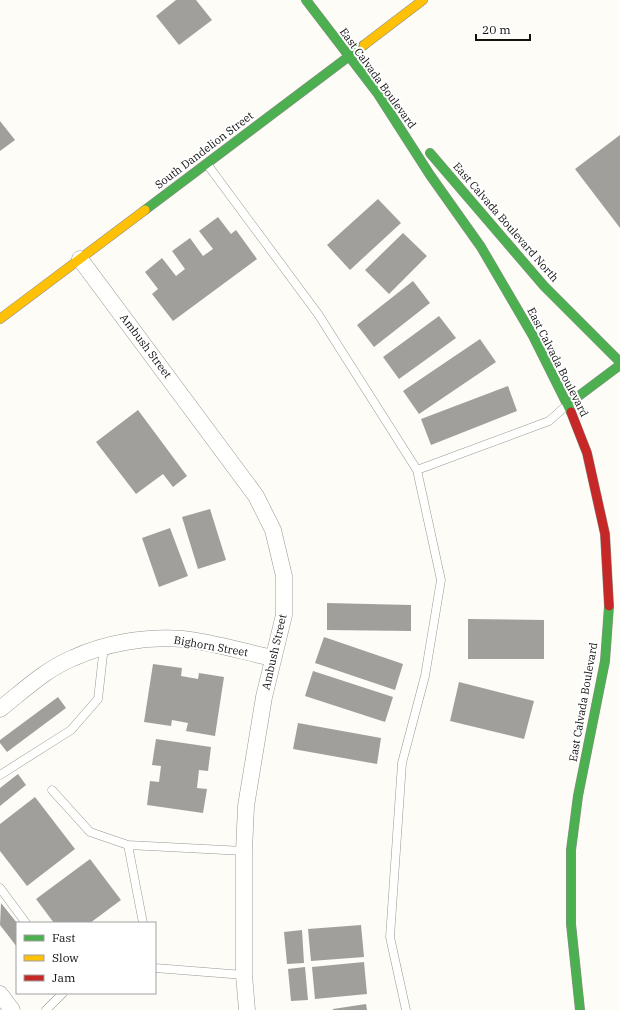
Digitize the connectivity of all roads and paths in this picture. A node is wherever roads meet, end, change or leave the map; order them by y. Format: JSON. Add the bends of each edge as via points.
{"nodes":[{"id":1,"x":306,"y":0,"type":"edge"},
{"id":2,"x":423,"y":0,"type":"edge"},
{"id":3,"x":348,"y":56,"type":"junction"},
{"id":4,"x":378,"y":94,"type":"junction"},
{"id":5,"x":206,"y":164,"type":"junction"},
{"id":6,"x":80,"y":258,"type":"junction"},
{"id":7,"x":0,"y":319,"type":"edge"},
{"id":8,"x":620,"y":363,"type":"edge"},
{"id":9,"x":568,"y":404,"type":"junction"},
{"id":10,"x":417,"y":470,"type":"junction"},
{"id":11,"x":104,"y":646,"type":"junction"},
{"id":12,"x":273,"y":658,"type":"junction"},
{"id":13,"x":0,"y":709,"type":"edge"},
{"id":14,"x":0,"y":775,"type":"edge"},
{"id":15,"x":52,"y":790,"type":"dead end"},
{"id":16,"x":128,"y":845,"type":"junction"},
{"id":17,"x":244,"y":851,"type":"junction"},
{"id":18,"x":0,"y":888,"type":"edge"},
{"id":19,"x":25,"y":922,"type":"edge"},
{"id":20,"x":143,"y":922,"type":"edge"},
{"id":21,"x":156,"y":968,"type":"edge"},
{"id":22,"x":244,"y":975,"type":"junction"},
{"id":23,"x":0,"y":994,"type":"edge"},
{"id":24,"x":62,"y":994,"type":"edge"},
{"id":25,"x":12,"y":1010,"type":"edge"},
{"id":26,"x":46,"y":1010,"type":"edge"},
{"id":27,"x":247,"y":1010,"type":"edge"},
{"id":28,"x":406,"y":1010,"type":"edge"},
{"id":29,"x":580,"y":1010,"type":"edge"}],
"edges":[{"from":1,"to":3,"type":"main road","name":"East Calvada Boulevard"},
{"from":2,"to":3,"type":"main road","name":"South Dandelion Street"},
{"from":3,"to":4,"type":"main road","name":"East Calvada Boulevard"},
{"from":3,"to":5,"type":"main road","name":"South Dandelion Street"},
{"from":4,"to":8,"type":"main road","name":"East Calvada Boulevard North","via":[[544,286]]},
{"from":4,"to":9,"type":"main road","name":"East Calvada Boulevard","via":[[481,248],[533,336]]},
{"from":5,"to":6,"type":"main road","name":"South Dandelion Street"},
{"from":5,"to":10,"type":"lane","via":[[318,314]]},
{"from":6,"to":7,"type":"main road","name":"South Dandelion Street"},
{"from":6,"to":12,"type":"street","name":"Ambush Street","via":[[260,503],[272,530],[284,576],[284,615]]},
{"from":8,"to":9,"type":"main road"},
{"from":9,"to":10,"type":"lane","via":[[549,421]]},
{"from":9,"to":29,"type":"main road","name":"East Calvada Boulevard","via":[[587,453],[605,534],[609,602],[605,661],[578,796],[571,850],[571,924]]},
{"from":10,"to":28,"type":"lane","via":[[441,580],[425,676],[402,763],[390,937]]},
{"from":11,"to":12,"type":"street","name":"Bighorn Street","via":[[148,639],[184,639]]},
{"from":11,"to":13,"type":"street","name":"Bighorn Street","via":[[56,667]]},
{"from":11,"to":14,"type":"lane","via":[[98,699],[71,730]]},
{"from":12,"to":17,"type":"street","name":"Ambush Street","via":[[246,806]]},
{"from":15,"to":16,"type":"lane","via":[[90,832]]},
{"from":16,"to":17,"type":"lane"},
{"from":16,"to":20,"type":"lane"},
{"from":17,"to":22,"type":"street","name":"Ambush Street"},
{"from":18,"to":19,"type":"lane"},
{"from":21,"to":22,"type":"lane"},
{"from":22,"to":27,"type":"street","name":"Ambush Street"},
{"from":23,"to":25,"type":"street"},
{"from":24,"to":26,"type":"lane"}]}
